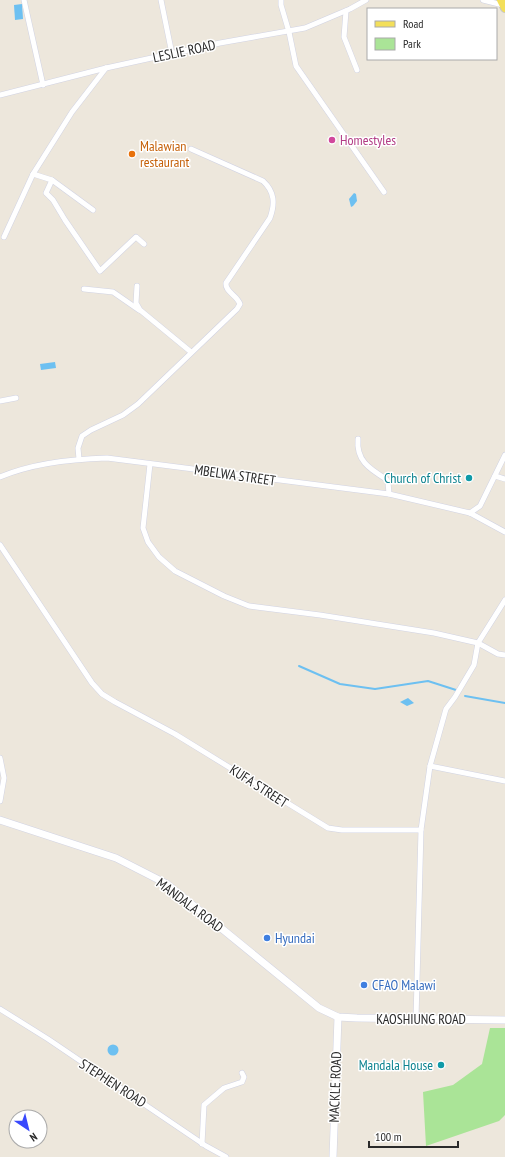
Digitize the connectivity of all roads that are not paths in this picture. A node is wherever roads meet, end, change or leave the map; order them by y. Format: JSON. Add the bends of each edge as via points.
{"nodes":[{"id":1,"x":24,"y":0,"type":"edge"},
{"id":2,"x":161,"y":0,"type":"edge"},
{"id":3,"x":281,"y":0,"type":"edge"},
{"id":4,"x":365,"y":0,"type":"edge"},
{"id":5,"x":483,"y":0,"type":"edge"},
{"id":6,"x":503,"y":4,"type":"edge"},
{"id":7,"x":346,"y":11,"type":"junction"},
{"id":8,"x":289,"y":32,"type":"junction"},
{"id":9,"x":172,"y":54,"type":"junction"},
{"id":10,"x":106,"y":68,"type":"junction"},
{"id":11,"x":357,"y":70,"type":"dead end"},
{"id":12,"x":43,"y":85,"type":"junction"},
{"id":13,"x":0,"y":95,"type":"edge"},
{"id":14,"x":191,"y":149,"type":"dead end"},
{"id":15,"x":33,"y":174,"type":"junction"},
{"id":16,"x":52,"y":180,"type":"junction"},
{"id":17,"x":384,"y":192,"type":"dead end"},
{"id":18,"x":93,"y":210,"type":"dead end"},
{"id":19,"x":4,"y":237,"type":"dead end"},
{"id":20,"x":144,"y":244,"type":"dead end"},
{"id":21,"x":137,"y":286,"type":"dead end"},
{"id":22,"x":84,"y":288,"type":"dead end"},
{"id":23,"x":140,"y":310,"type":"junction"},
{"id":24,"x":191,"y":352,"type":"junction"},
{"id":25,"x":16,"y":398,"type":"dead end"},
{"id":26,"x":0,"y":401,"type":"edge"},
{"id":27,"x":358,"y":439,"type":"dead end"},
{"id":28,"x":505,"y":455,"type":"edge"},
{"id":29,"x":79,"y":459,"type":"junction"},
{"id":30,"x":504,"y":461,"type":"edge"},
{"id":31,"x":150,"y":464,"type":"junction"},
{"id":32,"x":495,"y":476,"type":"junction"},
{"id":33,"x":0,"y":477,"type":"edge"},
{"id":34,"x":505,"y":479,"type":"edge"},
{"id":35,"x":389,"y":494,"type":"junction"},
{"id":36,"x":470,"y":513,"type":"junction"},
{"id":37,"x":505,"y":532,"type":"edge"},
{"id":38,"x":0,"y":545,"type":"edge"},
{"id":39,"x":505,"y":600,"type":"edge"},
{"id":40,"x":478,"y":643,"type":"junction"},
{"id":41,"x":505,"y":655,"type":"edge"},
{"id":42,"x":0,"y":758,"type":"edge"},
{"id":43,"x":430,"y":766,"type":"junction"},
{"id":44,"x":505,"y":781,"type":"edge"},
{"id":45,"x":0,"y":801,"type":"edge"},
{"id":46,"x":0,"y":820,"type":"edge"},
{"id":47,"x":421,"y":830,"type":"junction"},
{"id":48,"x":0,"y":1009,"type":"edge"},
{"id":49,"x":338,"y":1017,"type":"junction"},
{"id":50,"x":416,"y":1019,"type":"junction"},
{"id":51,"x":505,"y":1020,"type":"edge"},
{"id":52,"x":242,"y":1073,"type":"dead end"},
{"id":53,"x":202,"y":1144,"type":"junction"},
{"id":54,"x":226,"y":1157,"type":"edge"},
{"id":55,"x":333,"y":1157,"type":"edge"}],
"edges":[{"from":1,"to":12,"type":"street"},
{"from":2,"to":9,"type":"street"},
{"from":3,"to":8,"type":"street"},
{"from":4,"to":7,"type":"street","name":"LESLIE ROAD"},
{"from":5,"to":6,"type":"street"},
{"from":7,"to":8,"type":"street","name":"LESLIE ROAD"},
{"from":7,"to":11,"type":"street","via":[[344,37]]},
{"from":8,"to":9,"type":"street","name":"LESLIE ROAD"},
{"from":8,"to":17,"type":"street","via":[[296,66]]},
{"from":9,"to":10,"type":"street","name":"LESLIE ROAD"},
{"from":10,"to":12,"type":"street","name":"LESLIE ROAD"},
{"from":10,"to":15,"type":"street","via":[[72,112]]},
{"from":12,"to":13,"type":"street","name":"LESLIE ROAD"},
{"from":14,"to":24,"type":"street","via":[[263,181],[273,194],[274,202],[270,218],[226,283],[228,290],[239,300],[237,310]]},
{"from":15,"to":16,"type":"street"},
{"from":15,"to":19,"type":"street"},
{"from":16,"to":18,"type":"street"},
{"from":16,"to":20,"type":"street","via":[[46,193],[100,271],[136,237]]},
{"from":21,"to":23,"type":"street","via":[[136,303]]},
{"from":22,"to":23,"type":"street","via":[[113,292]]},
{"from":23,"to":24,"type":"street"},
{"from":24,"to":29,"type":"street","via":[[138,404],[123,415],[82,436],[78,448]]},
{"from":25,"to":26,"type":"street"},
{"from":27,"to":35,"type":"street","via":[[362,461],[386,479]]},
{"from":28,"to":30,"type":"street"},
{"from":29,"to":31,"type":"street","name":"MBELWA STREET","via":[[107,458]]},
{"from":29,"to":33,"type":"street","name":"MBELWA STREET","via":[[24,469]]},
{"from":30,"to":32,"type":"street"},
{"from":31,"to":35,"type":"street","name":"MBELWA STREET"},
{"from":31,"to":40,"type":"street","via":[[143,528],[148,542],[159,557],[175,570],[249,606],[388,626]]},
{"from":32,"to":34,"type":"street"},
{"from":32,"to":36,"type":"street","via":[[480,506]]},
{"from":35,"to":36,"type":"street","name":"MBELWA STREET"},
{"from":36,"to":37,"type":"street","name":"MBELWA STREET"},
{"from":38,"to":47,"type":"street","name":"KUFA STREET","via":[[92,683],[102,694],[175,734],[328,828]]},
{"from":39,"to":40,"type":"street"},
{"from":40,"to":41,"type":"street"},
{"from":40,"to":43,"type":"street","via":[[474,665],[446,709]]},
{"from":42,"to":45,"type":"street","via":[[4,778]]},
{"from":43,"to":44,"type":"street"},
{"from":43,"to":47,"type":"street"},
{"from":46,"to":49,"type":"street","name":"MANDALA ROAD","via":[[116,858],[167,884],[304,997]]},
{"from":47,"to":50,"type":"street"},
{"from":48,"to":53,"type":"street","name":"STEPHEN ROAD"},
{"from":49,"to":50,"type":"street","name":"KAOSHIUNG ROAD"},
{"from":49,"to":55,"type":"street","name":"MACKLE ROAD"},
{"from":50,"to":51,"type":"street","name":"KAOSHIUNG ROAD"},
{"from":52,"to":53,"type":"street","via":[[242,1082],[224,1088],[204,1105]]},
{"from":53,"to":54,"type":"street","name":"STEPHEN ROAD"}]}
